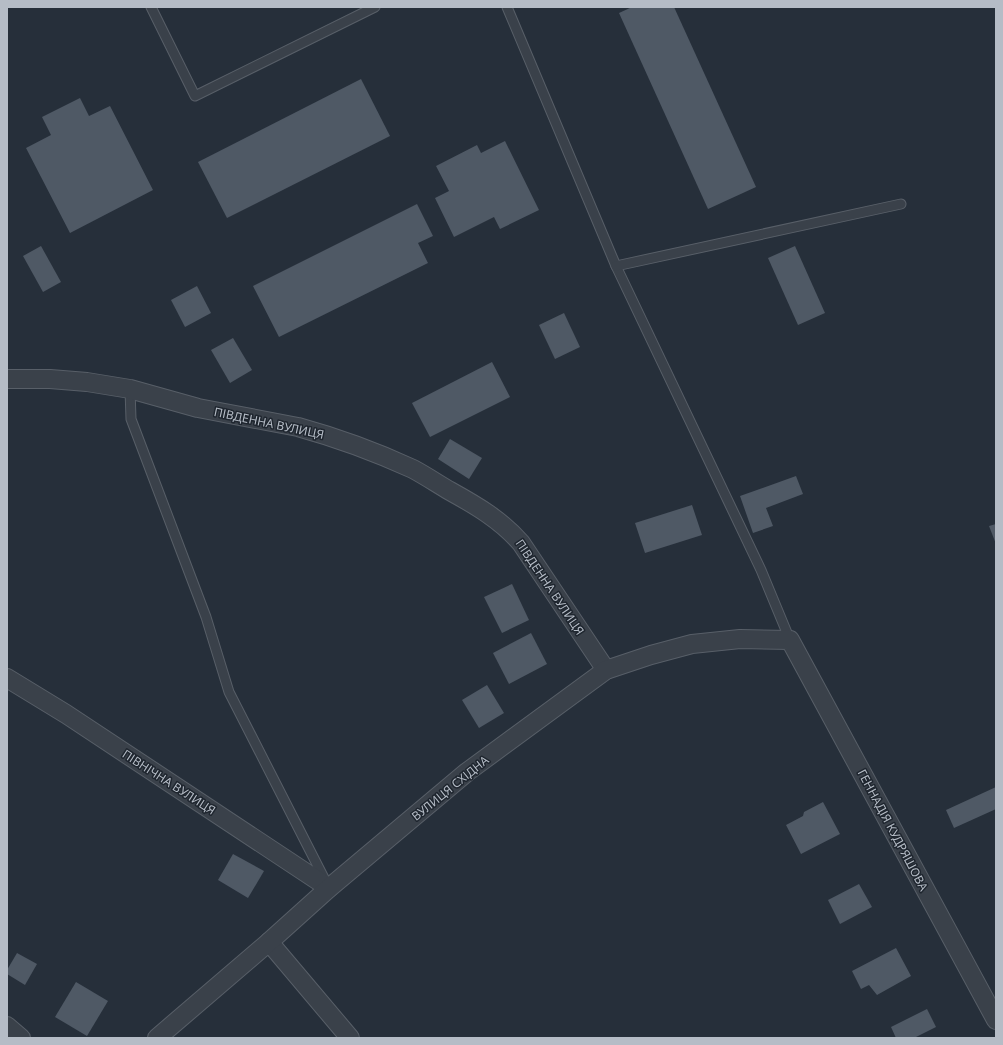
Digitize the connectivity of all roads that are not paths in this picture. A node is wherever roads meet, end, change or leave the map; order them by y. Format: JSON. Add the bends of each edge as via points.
{"nodes":[{"id":1,"x":151,"y":7,"type":"edge"},
{"id":2,"x":375,"y":7,"type":"edge"},
{"id":3,"x":507,"y":7,"type":"edge"},
{"id":4,"x":901,"y":204,"type":"dead end"},
{"id":5,"x":616,"y":266,"type":"junction"},
{"id":6,"x":7,"y":379,"type":"edge"},
{"id":7,"x":130,"y":389,"type":"junction"},
{"id":8,"x":790,"y":640,"type":"junction"},
{"id":9,"x":606,"y":670,"type":"junction"},
{"id":10,"x":7,"y":678,"type":"edge"},
{"id":11,"x":329,"y":888,"type":"junction"},
{"id":12,"x":268,"y":942,"type":"junction"},
{"id":13,"x":996,"y":1020,"type":"edge"},
{"id":14,"x":7,"y":1026,"type":"edge"},
{"id":15,"x":21,"y":1038,"type":"edge"},
{"id":16,"x":157,"y":1038,"type":"edge"},
{"id":17,"x":350,"y":1038,"type":"edge"}],
"edges":[{"from":1,"to":2,"type":"lane","via":[[195,96]]},
{"from":3,"to":5,"type":"lane"},
{"from":4,"to":5,"type":"lane"},
{"from":5,"to":8,"type":"lane","via":[[761,570]]},
{"from":6,"to":7,"type":"street","name":"ПІВДЕННА ВУЛИЦЯ","via":[[50,378]]},
{"from":7,"to":9,"type":"street","name":"ПІВДЕННА ВУЛИЦЯ","via":[[198,408],[298,427],[353,444],[414,470],[471,502],[506,526],[521,543]]},
{"from":7,"to":11,"type":"lane","via":[[131,419],[206,617],[229,692]]},
{"from":8,"to":9,"type":"street","name":"ВУЛИЦЯ СХІДНА","via":[[740,639],[692,644]]},
{"from":8,"to":13,"type":"street","name":"ГЕННАДІЯ КУДРЯШОВА"},
{"from":9,"to":11,"type":"street","name":"ВУЛИЦЯ СХІДНА","via":[[468,772]]},
{"from":10,"to":11,"type":"street","name":"ПІВНІЧНА ВУЛИЦЯ"},
{"from":11,"to":12,"type":"street","name":"ВУЛИЦЯ СХІДНА"},
{"from":12,"to":16,"type":"street","name":"ВУЛИЦЯ СХІДНА"},
{"from":12,"to":17,"type":"street"},
{"from":14,"to":15,"type":"street"}]}
